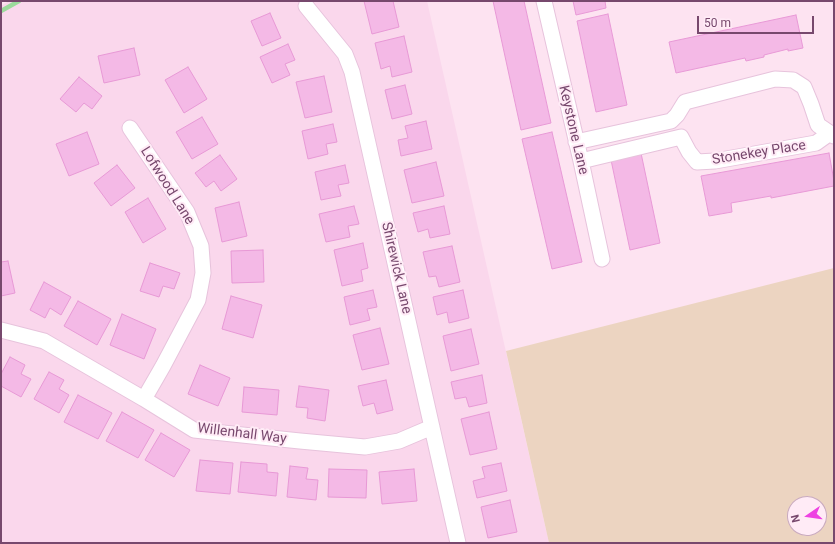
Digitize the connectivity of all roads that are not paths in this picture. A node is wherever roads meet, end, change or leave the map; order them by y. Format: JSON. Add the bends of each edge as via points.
{"nodes":[{"id":1,"x":544,"y":1,"type":"edge"},
{"id":2,"x":306,"y":6,"type":"dead end"},
{"id":3,"x":130,"y":128,"type":"dead end"},
{"id":4,"x":832,"y":134,"type":"edge"},
{"id":5,"x":576,"y":142,"type":"junction"},
{"id":6,"x":581,"y":161,"type":"junction"},
{"id":7,"x":602,"y":259,"type":"dead end"},
{"id":8,"x":1,"y":330,"type":"edge"},
{"id":9,"x":144,"y":399,"type":"junction"},
{"id":10,"x":432,"y":427,"type":"junction"},
{"id":11,"x":458,"y":543,"type":"edge"}],
"edges":[{"from":1,"to":5,"type":"street","name":"Keystone Lane"},
{"from":2,"to":10,"type":"street","name":"Shirewick Lane","via":[[345,54],[352,72]]},
{"from":3,"to":9,"type":"street","name":"Lofwood Lane","via":[[187,212],[201,246],[203,273],[198,300]]},
{"from":4,"to":5,"type":"street","name":"Stonekey Place","via":[[818,125],[804,87],[793,80],[775,79],[685,102],[671,121]]},
{"from":4,"to":6,"type":"street","name":"Stonekey Place","via":[[816,143],[715,161],[697,162],[681,137]]},
{"from":5,"to":6,"type":"street","name":"Keystone Lane"},
{"from":6,"to":7,"type":"street","name":"Keystone Lane"},
{"from":8,"to":9,"type":"street","name":"Willenhall Way","via":[[44,341]]},
{"from":9,"to":10,"type":"street","name":"Willenhall Way","via":[[194,430],[300,441],[365,447],[399,441]]},
{"from":10,"to":11,"type":"street","name":"Shirewick Lane"}]}
